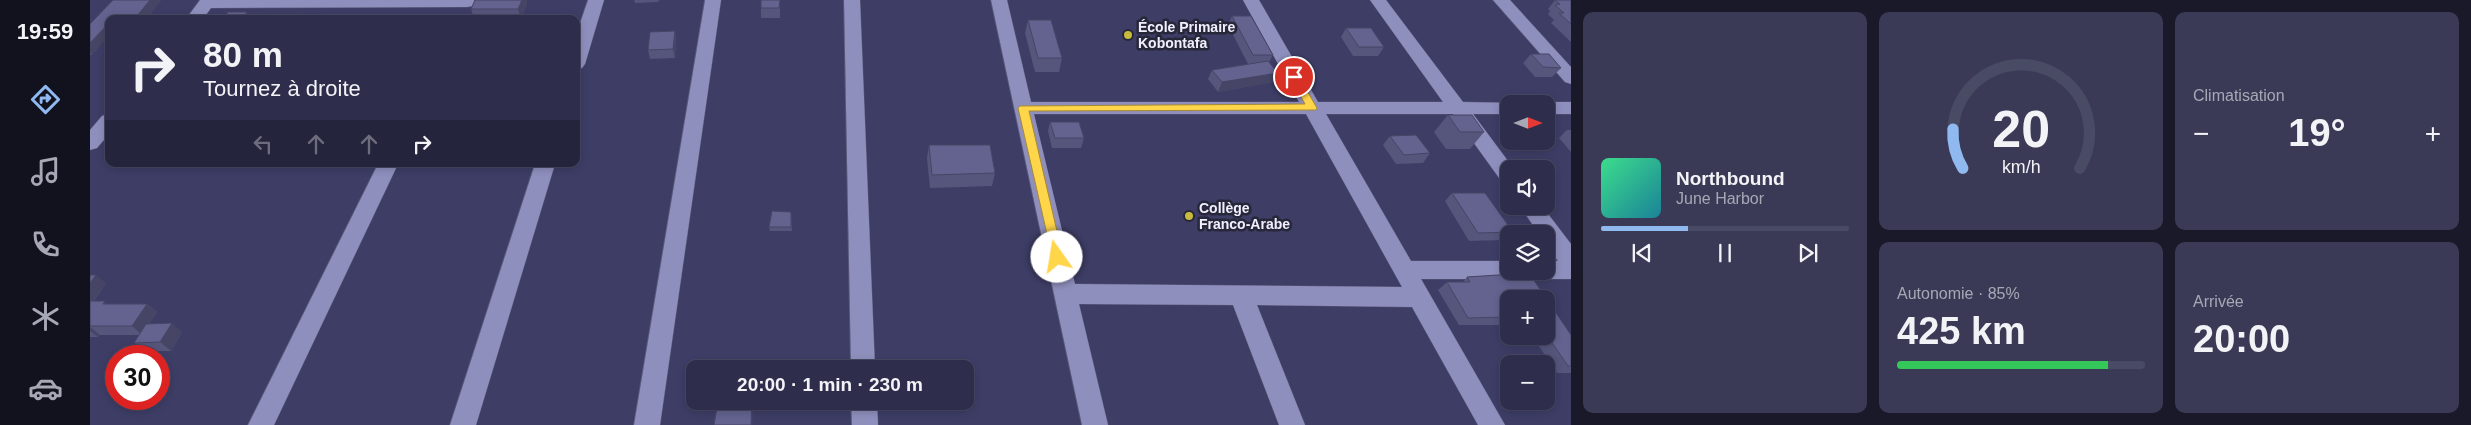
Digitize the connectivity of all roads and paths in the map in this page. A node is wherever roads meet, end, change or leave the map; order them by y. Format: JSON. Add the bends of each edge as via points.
{"nodes":[{"id":1,"x":596,"y":0,"type":"edge"},
{"id":2,"x":713,"y":0,"type":"edge"},
{"id":3,"x":852,"y":0,"type":"edge"},
{"id":4,"x":999,"y":0,"type":"edge"},
{"id":5,"x":1251,"y":0,"type":"edge"},
{"id":6,"x":1378,"y":0,"type":"edge"},
{"id":7,"x":1501,"y":0,"type":"edge"},
{"id":8,"x":208,"y":1,"type":"edge"},
{"id":9,"x":468,"y":1,"type":"edge"},
{"id":10,"x":197,"y":15,"type":"edge"},
{"id":11,"x":461,"y":15,"type":"edge"},
{"id":12,"x":580,"y":51,"type":"edge"},
{"id":13,"x":1571,"y":78,"type":"edge"},
{"id":14,"x":1023,"y":108,"type":"junction"},
{"id":15,"x":1312,"y":108,"type":"junction"},
{"id":16,"x":1458,"y":108,"type":"junction"},
{"id":17,"x":1500,"y":108,"type":"edge"},
{"id":18,"x":1555,"y":108,"type":"edge"},
{"id":19,"x":1571,"y":108,"type":"edge"},
{"id":20,"x":105,"y":126,"type":"edge"},
{"id":21,"x":90,"y":143,"type":"edge"},
{"id":22,"x":1500,"y":165,"type":"edge"},
{"id":23,"x":387,"y":167,"type":"edge"},
{"id":24,"x":544,"y":167,"type":"edge"},
{"id":25,"x":1537,"y":215,"type":"edge"},
{"id":26,"x":1571,"y":261,"type":"edge"},
{"id":27,"x":1404,"y":270,"type":"junction"},
{"id":28,"x":1500,"y":270,"type":"edge"},
{"id":29,"x":1555,"y":270,"type":"edge"},
{"id":30,"x":1571,"y":270,"type":"edge"},
{"id":31,"x":1066,"y":294,"type":"junction"},
{"id":32,"x":1241,"y":295,"type":"junction"},
{"id":33,"x":1419,"y":296,"type":"junction"},
{"id":34,"x":863,"y":360,"type":"edge"},
{"id":35,"x":864,"y":410,"type":"edge"},
{"id":36,"x":261,"y":425,"type":"edge"},
{"id":37,"x":463,"y":425,"type":"edge"},
{"id":38,"x":647,"y":425,"type":"edge"},
{"id":39,"x":865,"y":425,"type":"edge"},
{"id":40,"x":1095,"y":425,"type":"edge"},
{"id":41,"x":1292,"y":425,"type":"edge"},
{"id":42,"x":1492,"y":425,"type":"edge"}],
"edges":[{"from":1,"to":12,"type":"street"},
{"from":2,"to":38,"type":"street"},
{"from":3,"to":34,"type":"street"},
{"from":4,"to":14,"type":"street"},
{"from":5,"to":15,"type":"street"},
{"from":6,"to":16,"type":"street"},
{"from":7,"to":13,"type":"street"},
{"from":8,"to":9,"type":"street"},
{"from":8,"to":10,"type":"street"},
{"from":9,"to":11,"type":"street"},
{"from":14,"to":15,"type":"street"},
{"from":14,"to":31,"type":"street"},
{"from":15,"to":16,"type":"street"},
{"from":15,"to":27,"type":"street"},
{"from":16,"to":17,"type":"street"},
{"from":16,"to":22,"type":"street"},
{"from":18,"to":19,"type":"street"},
{"from":20,"to":21,"type":"street"},
{"from":23,"to":36,"type":"street"},
{"from":24,"to":37,"type":"street"},
{"from":25,"to":26,"type":"street"},
{"from":27,"to":28,"type":"street"},
{"from":27,"to":33,"type":"street"},
{"from":29,"to":30,"type":"street"},
{"from":31,"to":32,"type":"street"},
{"from":31,"to":40,"type":"street"},
{"from":32,"to":33,"type":"street"},
{"from":32,"to":41,"type":"street"},
{"from":33,"to":42,"type":"street"},
{"from":35,"to":39,"type":"street"}]}
